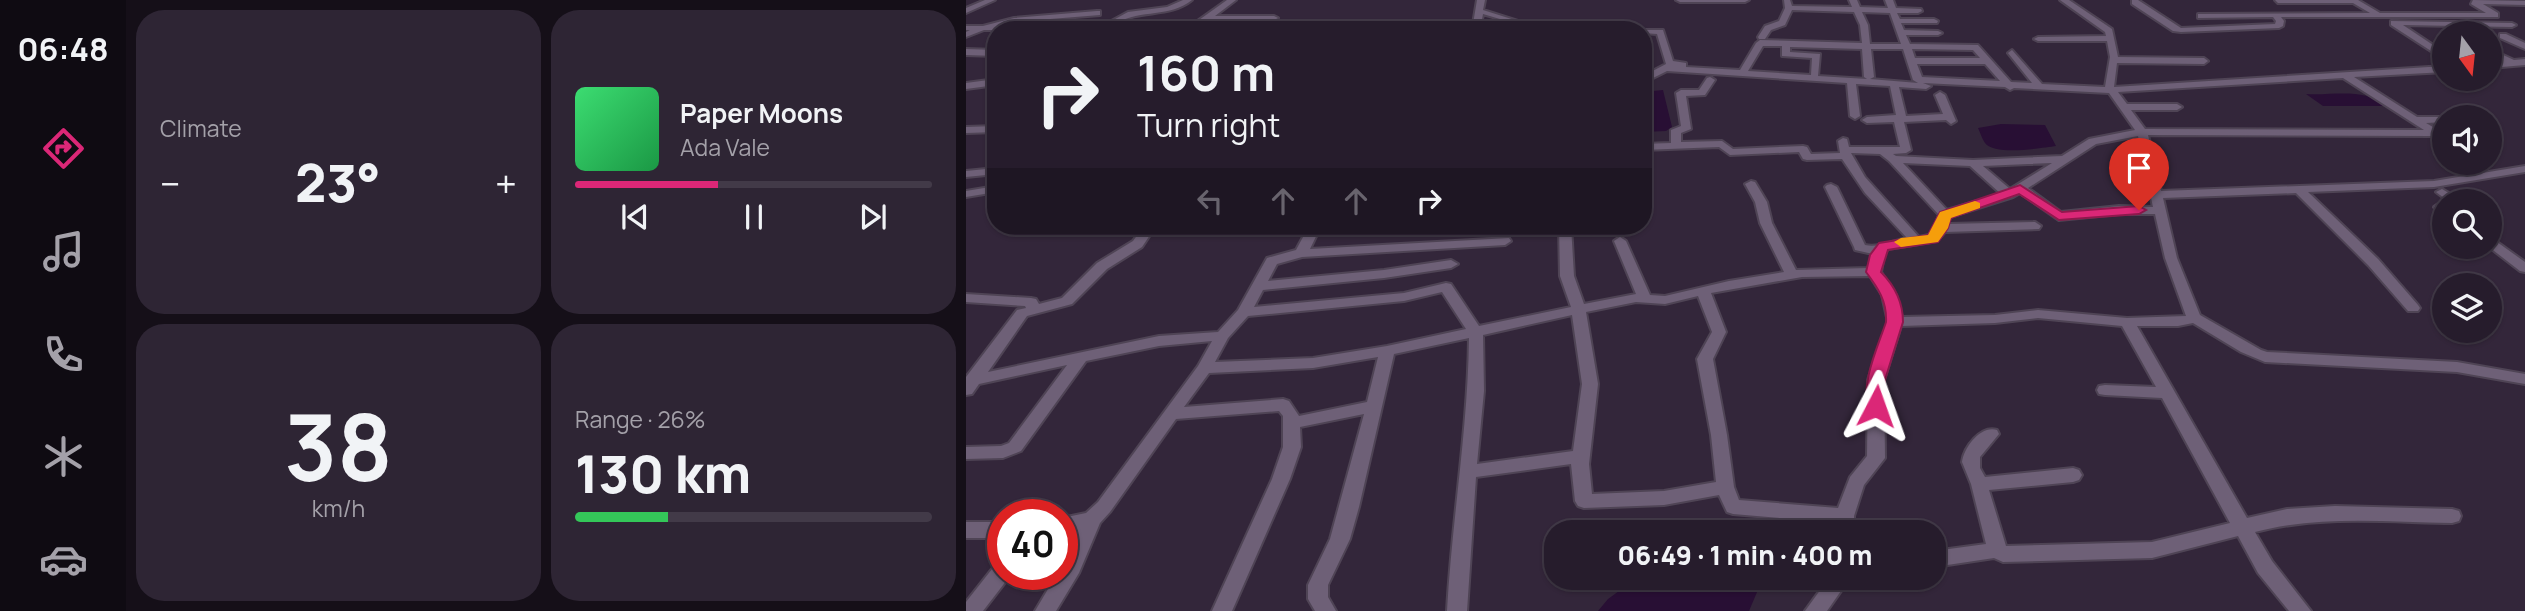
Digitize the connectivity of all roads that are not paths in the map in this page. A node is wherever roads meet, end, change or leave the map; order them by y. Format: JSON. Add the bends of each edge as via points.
{"nodes":[{"id":1,"x":991,"y":0,"type":"edge"},
{"id":2,"x":1188,"y":0,"type":"edge"},
{"id":3,"x":1214,"y":0,"type":"edge"},
{"id":4,"x":1482,"y":0,"type":"edge"},
{"id":5,"x":1680,"y":0,"type":"edge"},
{"id":6,"x":1745,"y":0,"type":"edge"},
{"id":7,"x":1853,"y":0,"type":"edge"},
{"id":8,"x":2064,"y":0,"type":"edge"},
{"id":9,"x":2354,"y":0,"type":"edge"},
{"id":10,"x":1889,"y":1,"type":"edge"},
{"id":11,"x":2278,"y":1,"type":"edge"},
{"id":12,"x":1229,"y":2,"type":"edge"},
{"id":13,"x":1926,"y":2,"type":"edge"},
{"id":14,"x":2135,"y":2,"type":"dead end"},
{"id":15,"x":2525,"y":3,"type":"edge"},
{"id":16,"x":1788,"y":4,"type":"edge"},
{"id":17,"x":969,"y":8,"type":"edge"},
{"id":18,"x":1857,"y":10,"type":"junction"},
{"id":19,"x":1893,"y":11,"type":"junction"},
{"id":20,"x":1918,"y":11,"type":"dead end"},
{"id":21,"x":1479,"y":12,"type":"junction"},
{"id":22,"x":1097,"y":13,"type":"dead end"},
{"id":23,"x":2376,"y":13,"type":"junction"},
{"id":24,"x":2275,"y":15,"type":"junction"},
{"id":25,"x":2494,"y":15,"type":"junction"},
{"id":26,"x":2201,"y":16,"type":"dead end"},
{"id":27,"x":1209,"y":18,"type":"junction"},
{"id":28,"x":1274,"y":18,"type":"dead end"},
{"id":29,"x":1010,"y":21,"type":"edge"},
{"id":30,"x":1117,"y":21,"type":"edge"},
{"id":31,"x":1204,"y":21,"type":"edge"},
{"id":32,"x":1478,"y":21,"type":"edge"},
{"id":33,"x":1509,"y":21,"type":"edge"},
{"id":34,"x":1896,"y":21,"type":"junction"},
{"id":35,"x":1934,"y":21,"type":"dead end"},
{"id":36,"x":2394,"y":23,"type":"junction"},
{"id":37,"x":987,"y":27,"type":"edge"},
{"id":38,"x":966,"y":28,"type":"edge"},
{"id":39,"x":983,"y":28,"type":"junction"},
{"id":40,"x":987,"y":28,"type":"edge"},
{"id":41,"x":1652,"y":32,"type":"edge"},
{"id":42,"x":1900,"y":32,"type":"junction"},
{"id":43,"x":1938,"y":33,"type":"dead end"},
{"id":44,"x":966,"y":35,"type":"edge"},
{"id":45,"x":2503,"y":36,"type":"dead end"},
{"id":46,"x":1762,"y":37,"type":"dead end"},
{"id":47,"x":2110,"y":38,"type":"junction"},
{"id":48,"x":2038,"y":39,"type":"dead end"},
{"id":49,"x":1786,"y":44,"type":"junction"},
{"id":50,"x":1865,"y":46,"type":"junction"},
{"id":51,"x":2525,"y":46,"type":"edge"},
{"id":52,"x":1906,"y":47,"type":"junction"},
{"id":53,"x":2432,"y":48,"type":"edge"},
{"id":54,"x":966,"y":52,"type":"edge"},
{"id":55,"x":987,"y":53,"type":"edge"},
{"id":56,"x":2012,"y":53,"type":"dead end"},
{"id":57,"x":2502,"y":58,"type":"edge"},
{"id":58,"x":2114,"y":60,"type":"junction"},
{"id":59,"x":1912,"y":61,"type":"junction"},
{"id":60,"x":1987,"y":61,"type":"junction"},
{"id":61,"x":2204,"y":61,"type":"dead end"},
{"id":62,"x":2525,"y":62,"type":"edge"},
{"id":63,"x":2514,"y":63,"type":"junction"},
{"id":64,"x":2502,"y":64,"type":"edge"},
{"id":65,"x":1668,"y":66,"type":"junction"},
{"id":66,"x":2432,"y":70,"type":"edge"},
{"id":67,"x":1743,"y":72,"type":"junction"},
{"id":68,"x":1815,"y":74,"type":"junction"},
{"id":69,"x":1652,"y":75,"type":"edge"},
{"id":70,"x":2344,"y":75,"type":"junction"},
{"id":71,"x":1869,"y":77,"type":"junction"},
{"id":72,"x":1710,"y":80,"type":"dead end"},
{"id":73,"x":1851,"y":80,"type":"junction"},
{"id":74,"x":1918,"y":80,"type":"junction"},
{"id":75,"x":987,"y":83,"type":"edge"},
{"id":76,"x":1894,"y":83,"type":"junction"},
{"id":77,"x":966,"y":86,"type":"edge"},
{"id":78,"x":2010,"y":87,"type":"junction"},
{"id":79,"x":2041,"y":88,"type":"junction"},
{"id":80,"x":1940,"y":94,"type":"dead end"},
{"id":81,"x":2117,"y":99,"type":"junction"},
{"id":82,"x":2177,"y":107,"type":"dead end"},
{"id":83,"x":1855,"y":116,"type":"dead end"},
{"id":84,"x":1899,"y":118,"type":"junction"},
{"id":85,"x":2432,"y":119,"type":"edge"},
{"id":86,"x":1867,"y":120,"type":"dead end"},
{"id":87,"x":2413,"y":120,"type":"junction"},
{"id":88,"x":2222,"y":124,"type":"dead end"},
{"id":89,"x":2138,"y":127,"type":"junction"},
{"id":90,"x":966,"y":130,"type":"edge"},
{"id":91,"x":987,"y":130,"type":"edge"},
{"id":92,"x":2432,"y":131,"type":"edge"},
{"id":93,"x":2432,"y":136,"type":"edge"},
{"id":94,"x":1676,"y":146,"type":"junction"},
{"id":95,"x":1652,"y":147,"type":"edge"},
{"id":96,"x":1844,"y":149,"type":"junction"},
{"id":97,"x":1883,"y":151,"type":"junction"},
{"id":98,"x":1893,"y":159,"type":"junction"},
{"id":99,"x":2062,"y":159,"type":"junction"},
{"id":100,"x":1973,"y":163,"type":"junction"},
{"id":101,"x":2525,"y":169,"type":"edge"},
{"id":102,"x":987,"y":172,"type":"edge"},
{"id":103,"x":2502,"y":172,"type":"edge"},
{"id":104,"x":966,"y":174,"type":"edge"},
{"id":105,"x":2485,"y":175,"type":"edge"},
{"id":106,"x":1751,"y":184,"type":"dead end"},
{"id":107,"x":1831,"y":187,"type":"dead end"},
{"id":108,"x":987,"y":190,"type":"edge"},
{"id":109,"x":2300,"y":191,"type":"junction"},
{"id":110,"x":2014,"y":192,"type":"junction"},
{"id":111,"x":966,"y":194,"type":"edge"},
{"id":112,"x":2158,"y":203,"type":"junction"},
{"id":113,"x":1973,"y":206,"type":"junction"},
{"id":114,"x":1943,"y":222,"type":"junction"},
{"id":115,"x":2035,"y":226,"type":"dead end"},
{"id":116,"x":1984,"y":228,"type":"junction"},
{"id":117,"x":1144,"y":235,"type":"edge"},
{"id":118,"x":1310,"y":235,"type":"edge"},
{"id":119,"x":1565,"y":235,"type":"edge"},
{"id":120,"x":1916,"y":240,"type":"junction"},
{"id":121,"x":1504,"y":241,"type":"dead end"},
{"id":122,"x":1620,"y":241,"type":"dead end"},
{"id":123,"x":1882,"y":248,"type":"junction"},
{"id":124,"x":2502,"y":250,"type":"edge"},
{"id":125,"x":1301,"y":253,"type":"junction"},
{"id":126,"x":1451,"y":264,"type":"dead end"},
{"id":127,"x":2525,"y":268,"type":"edge"},
{"id":128,"x":1874,"y":272,"type":"junction"},
{"id":129,"x":1792,"y":275,"type":"junction"},
{"id":130,"x":1258,"y":286,"type":"junction"},
{"id":131,"x":1703,"y":291,"type":"junction"},
{"id":132,"x":966,"y":298,"type":"edge"},
{"id":133,"x":1645,"y":299,"type":"junction"},
{"id":134,"x":2413,"y":308,"type":"dead end"},
{"id":135,"x":1033,"y":309,"type":"junction"},
{"id":136,"x":1578,"y":310,"type":"junction"},
{"id":137,"x":1244,"y":312,"type":"junction"},
{"id":138,"x":2194,"y":318,"type":"junction"},
{"id":139,"x":1895,"y":322,"type":"junction"},
{"id":140,"x":2127,"y":322,"type":"junction"},
{"id":141,"x":1476,"y":333,"type":"junction"},
{"id":142,"x":1222,"y":336,"type":"junction"},
{"id":143,"x":1387,"y":351,"type":"junction"},
{"id":144,"x":1080,"y":359,"type":"junction"},
{"id":145,"x":1204,"y":368,"type":"junction"},
{"id":146,"x":2525,"y":379,"type":"edge"},
{"id":147,"x":969,"y":384,"type":"edge"},
{"id":148,"x":2105,"y":390,"type":"dead end"},
{"id":149,"x":2167,"y":393,"type":"junction"},
{"id":150,"x":1376,"y":406,"type":"junction"},
{"id":151,"x":1172,"y":414,"type":"junction"},
{"id":152,"x":1292,"y":423,"type":"junction"},
{"id":153,"x":1992,"y":434,"type":"dead end"},
{"id":154,"x":966,"y":453,"type":"edge"},
{"id":155,"x":1581,"y":456,"type":"junction"},
{"id":156,"x":1467,"y":472,"type":"junction"},
{"id":157,"x":2073,"y":475,"type":"dead end"},
{"id":158,"x":1980,"y":484,"type":"junction"},
{"id":159,"x":1725,"y":487,"type":"junction"},
{"id":160,"x":2452,"y":516,"type":"dead end"},
{"id":161,"x":1092,"y":519,"type":"junction"},
{"id":162,"x":1819,"y":520,"type":"edge"},
{"id":163,"x":1846,"y":520,"type":"edge"},
{"id":164,"x":1078,"y":522,"type":"edge"},
{"id":165,"x":2242,"y":527,"type":"junction"},
{"id":166,"x":966,"y":530,"type":"edge"},
{"id":167,"x":987,"y":530,"type":"edge"},
{"id":168,"x":1996,"y":550,"type":"junction"},
{"id":169,"x":1946,"y":557,"type":"edge"},
{"id":170,"x":987,"y":590,"type":"edge"},
{"id":171,"x":1831,"y":590,"type":"edge"},
{"id":172,"x":971,"y":611,"type":"edge"},
{"id":173,"x":1045,"y":611,"type":"edge"},
{"id":174,"x":1222,"y":611,"type":"edge"},
{"id":175,"x":1326,"y":611,"type":"edge"},
{"id":176,"x":1457,"y":611,"type":"edge"},
{"id":177,"x":1815,"y":611,"type":"edge"},
{"id":178,"x":2301,"y":611,"type":"edge"}],
"edges":[{"from":1,"to":17,"type":"street"},
{"from":2,"to":30,"type":"street","via":[[1166,11],[1124,13]]},
{"from":3,"to":12,"type":"street","via":[[1210,4]]},
{"from":4,"to":21,"type":"street"},
{"from":5,"to":6,"type":"street"},
{"from":7,"to":18,"type":"street"},
{"from":8,"to":47,"type":"street","via":[[2109,32]]},
{"from":9,"to":11,"type":"street"},
{"from":9,"to":23,"type":"street"},
{"from":10,"to":13,"type":"street"},
{"from":10,"to":19,"type":"street"},
{"from":12,"to":27,"type":"street"},
{"from":14,"to":24,"type":"street","via":[[2181,30],[2279,26]]},
{"from":15,"to":25,"type":"street","via":[[2474,2]]},
{"from":16,"to":18,"type":"street"},
{"from":16,"to":46,"type":"street","via":[[1782,23],[1768,28]]},
{"from":18,"to":19,"type":"street"},
{"from":18,"to":50,"type":"street","via":[[1864,25]]},
{"from":19,"to":20,"type":"street"},
{"from":19,"to":34,"type":"street"},
{"from":21,"to":32,"type":"street"},
{"from":21,"to":33,"type":"street"},
{"from":22,"to":29,"type":"street"},
{"from":23,"to":24,"type":"street"},
{"from":23,"to":25,"type":"street"},
{"from":23,"to":36,"type":"street"},
{"from":24,"to":26,"type":"street"},
{"from":25,"to":36,"type":"street","via":[[2512,25]]},
{"from":27,"to":28,"type":"street"},
{"from":27,"to":31,"type":"street"},
{"from":34,"to":35,"type":"street"},
{"from":34,"to":42,"type":"street"},
{"from":36,"to":53,"type":"street"},
{"from":37,"to":39,"type":"street"},
{"from":38,"to":39,"type":"street"},
{"from":39,"to":40,"type":"street"},
{"from":39,"to":44,"type":"street"},
{"from":41,"to":65,"type":"street","via":[[1662,34]]},
{"from":42,"to":43,"type":"street"},
{"from":42,"to":52,"type":"street"},
{"from":45,"to":51,"type":"street"},
{"from":47,"to":48,"type":"street"},
{"from":47,"to":58,"type":"street"},
{"from":49,"to":50,"type":"street"},
{"from":49,"to":67,"type":"street","via":[[1760,43]]},
{"from":49,"to":68,"type":"street","via":[[1785,54],[1817,56]]},
{"from":50,"to":52,"type":"street"},
{"from":50,"to":71,"type":"street"},
{"from":52,"to":59,"type":"street"},
{"from":52,"to":60,"type":"street","via":[[1975,47]]},
{"from":54,"to":55,"type":"street"},
{"from":56,"to":79,"type":"street"},
{"from":57,"to":63,"type":"street"},
{"from":58,"to":61,"type":"street"},
{"from":58,"to":81,"type":"street","via":[[2109,86]]},
{"from":59,"to":60,"type":"street"},
{"from":59,"to":74,"type":"street"},
{"from":60,"to":78,"type":"street"},
{"from":62,"to":63,"type":"street"},
{"from":63,"to":64,"type":"street"},
{"from":65,"to":67,"type":"street"},
{"from":65,"to":69,"type":"street"},
{"from":66,"to":70,"type":"street"},
{"from":67,"to":68,"type":"street"},
{"from":67,"to":73,"type":"street"},
{"from":68,"to":71,"type":"street"},
{"from":70,"to":81,"type":"street"},
{"from":70,"to":87,"type":"street"},
{"from":71,"to":74,"type":"street"},
{"from":72,"to":94,"type":"street","via":[[1702,93],[1681,93],[1686,129],[1676,130]]},
{"from":73,"to":76,"type":"street"},
{"from":73,"to":83,"type":"street"},
{"from":74,"to":78,"type":"street"},
{"from":75,"to":77,"type":"street"},
{"from":76,"to":81,"type":"street"},
{"from":76,"to":84,"type":"street"},
{"from":78,"to":79,"type":"street"},
{"from":79,"to":81,"type":"street"},
{"from":80,"to":84,"type":"street","via":[[1950,119]]},
{"from":81,"to":82,"type":"street"},
{"from":81,"to":89,"type":"street"},
{"from":84,"to":86,"type":"street"},
{"from":84,"to":97,"type":"street","via":[[1906,150]]},
{"from":85,"to":87,"type":"street"},
{"from":87,"to":92,"type":"street"},
{"from":88,"to":89,"type":"street"},
{"from":89,"to":93,"type":"street"},
{"from":89,"to":99,"type":"street","via":[[2093,141]]},
{"from":89,"to":112,"type":"street"},
{"from":90,"to":91,"type":"street"},
{"from":94,"to":95,"type":"street"},
{"from":94,"to":96,"type":"street","via":[[1722,144],[1730,152],[1803,149],[1809,158]]},
{"from":96,"to":97,"type":"street"},
{"from":96,"to":120,"type":"street","via":[[1865,188]]},
{"from":97,"to":98,"type":"street"},
{"from":98,"to":100,"type":"street"},
{"from":98,"to":114,"type":"street"},
{"from":99,"to":100,"type":"street"},
{"from":99,"to":110,"type":"street"},
{"from":100,"to":110,"type":"street"},
{"from":101,"to":103,"type":"street"},
{"from":102,"to":104,"type":"street"},
{"from":105,"to":109,"type":"street","via":[[2434,184]]},
{"from":106,"to":129,"type":"street"},
{"from":107,"to":123,"type":"street","via":[[1860,247]]},
{"from":108,"to":111,"type":"street"},
{"from":109,"to":112,"type":"street"},
{"from":109,"to":134,"type":"street"},
{"from":110,"to":112,"type":"street","via":[[2059,216]]},
{"from":110,"to":113,"type":"street"},
{"from":112,"to":138,"type":"street","via":[[2171,258]]},
{"from":113,"to":114,"type":"street"},
{"from":113,"to":116,"type":"street"},
{"from":114,"to":116,"type":"street"},
{"from":114,"to":120,"type":"street","via":[[1933,239]]},
{"from":115,"to":116,"type":"street"},
{"from":117,"to":135,"type":"street","via":[[1138,244],[1102,266],[1067,301]]},
{"from":118,"to":125,"type":"street"},
{"from":119,"to":136,"type":"street","via":[[1567,276]]},
{"from":120,"to":123,"type":"street"},
{"from":121,"to":125,"type":"street"},
{"from":122,"to":133,"type":"street"},
{"from":123,"to":128,"type":"street"},
{"from":124,"to":127,"type":"street"},
{"from":125,"to":130,"type":"street","via":[[1272,261]]},
{"from":126,"to":130,"type":"street"},
{"from":128,"to":129,"type":"street"},
{"from":128,"to":139,"type":"street","via":[[1887,287]]},
{"from":129,"to":131,"type":"street"},
{"from":130,"to":137,"type":"street"},
{"from":131,"to":133,"type":"street","via":[[1665,300]]},
{"from":131,"to":159,"type":"street","via":[[1719,332],[1705,359]]},
{"from":132,"to":135,"type":"street","via":[[1021,299],[1031,302]]},
{"from":133,"to":136,"type":"street"},
{"from":135,"to":147,"type":"street","via":[[1022,313]]},
{"from":136,"to":141,"type":"street"},
{"from":136,"to":155,"type":"street","via":[[1590,384]]},
{"from":137,"to":141,"type":"street","via":[[1404,297],[1446,287]]},
{"from":137,"to":142,"type":"street"},
{"from":138,"to":140,"type":"street"},
{"from":138,"to":146,"type":"street","via":[[2250,352],[2266,356],[2457,367]]},
{"from":139,"to":140,"type":"street","via":[[2038,314]]},
{"from":139,"to":163,"type":"street","via":[[1876,380],[1876,458],[1856,482]]},
{"from":140,"to":149,"type":"street"},
{"from":141,"to":143,"type":"street"},
{"from":141,"to":156,"type":"street","via":[[1476,391]]},
{"from":142,"to":144,"type":"street","via":[[1160,341]]},
{"from":142,"to":145,"type":"street"},
{"from":143,"to":145,"type":"street","via":[[1313,363]]},
{"from":143,"to":150,"type":"street"},
{"from":144,"to":147,"type":"street"},
{"from":144,"to":154,"type":"street","via":[[1015,447],[1003,452]]},
{"from":145,"to":151,"type":"street"},
{"from":148,"to":149,"type":"street"},
{"from":149,"to":165,"type":"street"},
{"from":150,"to":152,"type":"street"},
{"from":150,"to":175,"type":"street","via":[[1340,539],[1318,586],[1318,599]]},
{"from":151,"to":152,"type":"street","via":[[1283,405]]},
{"from":151,"to":161,"type":"street"},
{"from":152,"to":174,"type":"street","via":[[1292,447],[1281,479]]},
{"from":153,"to":158,"type":"street","via":[[1971,451],[1969,460]]},
{"from":155,"to":156,"type":"street"},
{"from":155,"to":159,"type":"street","via":[[1584,501],[1664,499]]},
{"from":156,"to":176,"type":"street"},
{"from":157,"to":158,"type":"street"},
{"from":158,"to":168,"type":"street"},
{"from":159,"to":162,"type":"street","via":[[1733,507]]},
{"from":160,"to":165,"type":"street","via":[[2335,513],[2287,516]]},
{"from":161,"to":164,"type":"street"},
{"from":161,"to":173,"type":"street","via":[[1072,567]]},
{"from":165,"to":168,"type":"street","via":[[2152,550],[2003,554]]},
{"from":165,"to":178,"type":"street","via":[[2265,567]]},
{"from":166,"to":167,"type":"street"},
{"from":168,"to":169,"type":"street"},
{"from":170,"to":172,"type":"street"},
{"from":171,"to":177,"type":"street"}]}
